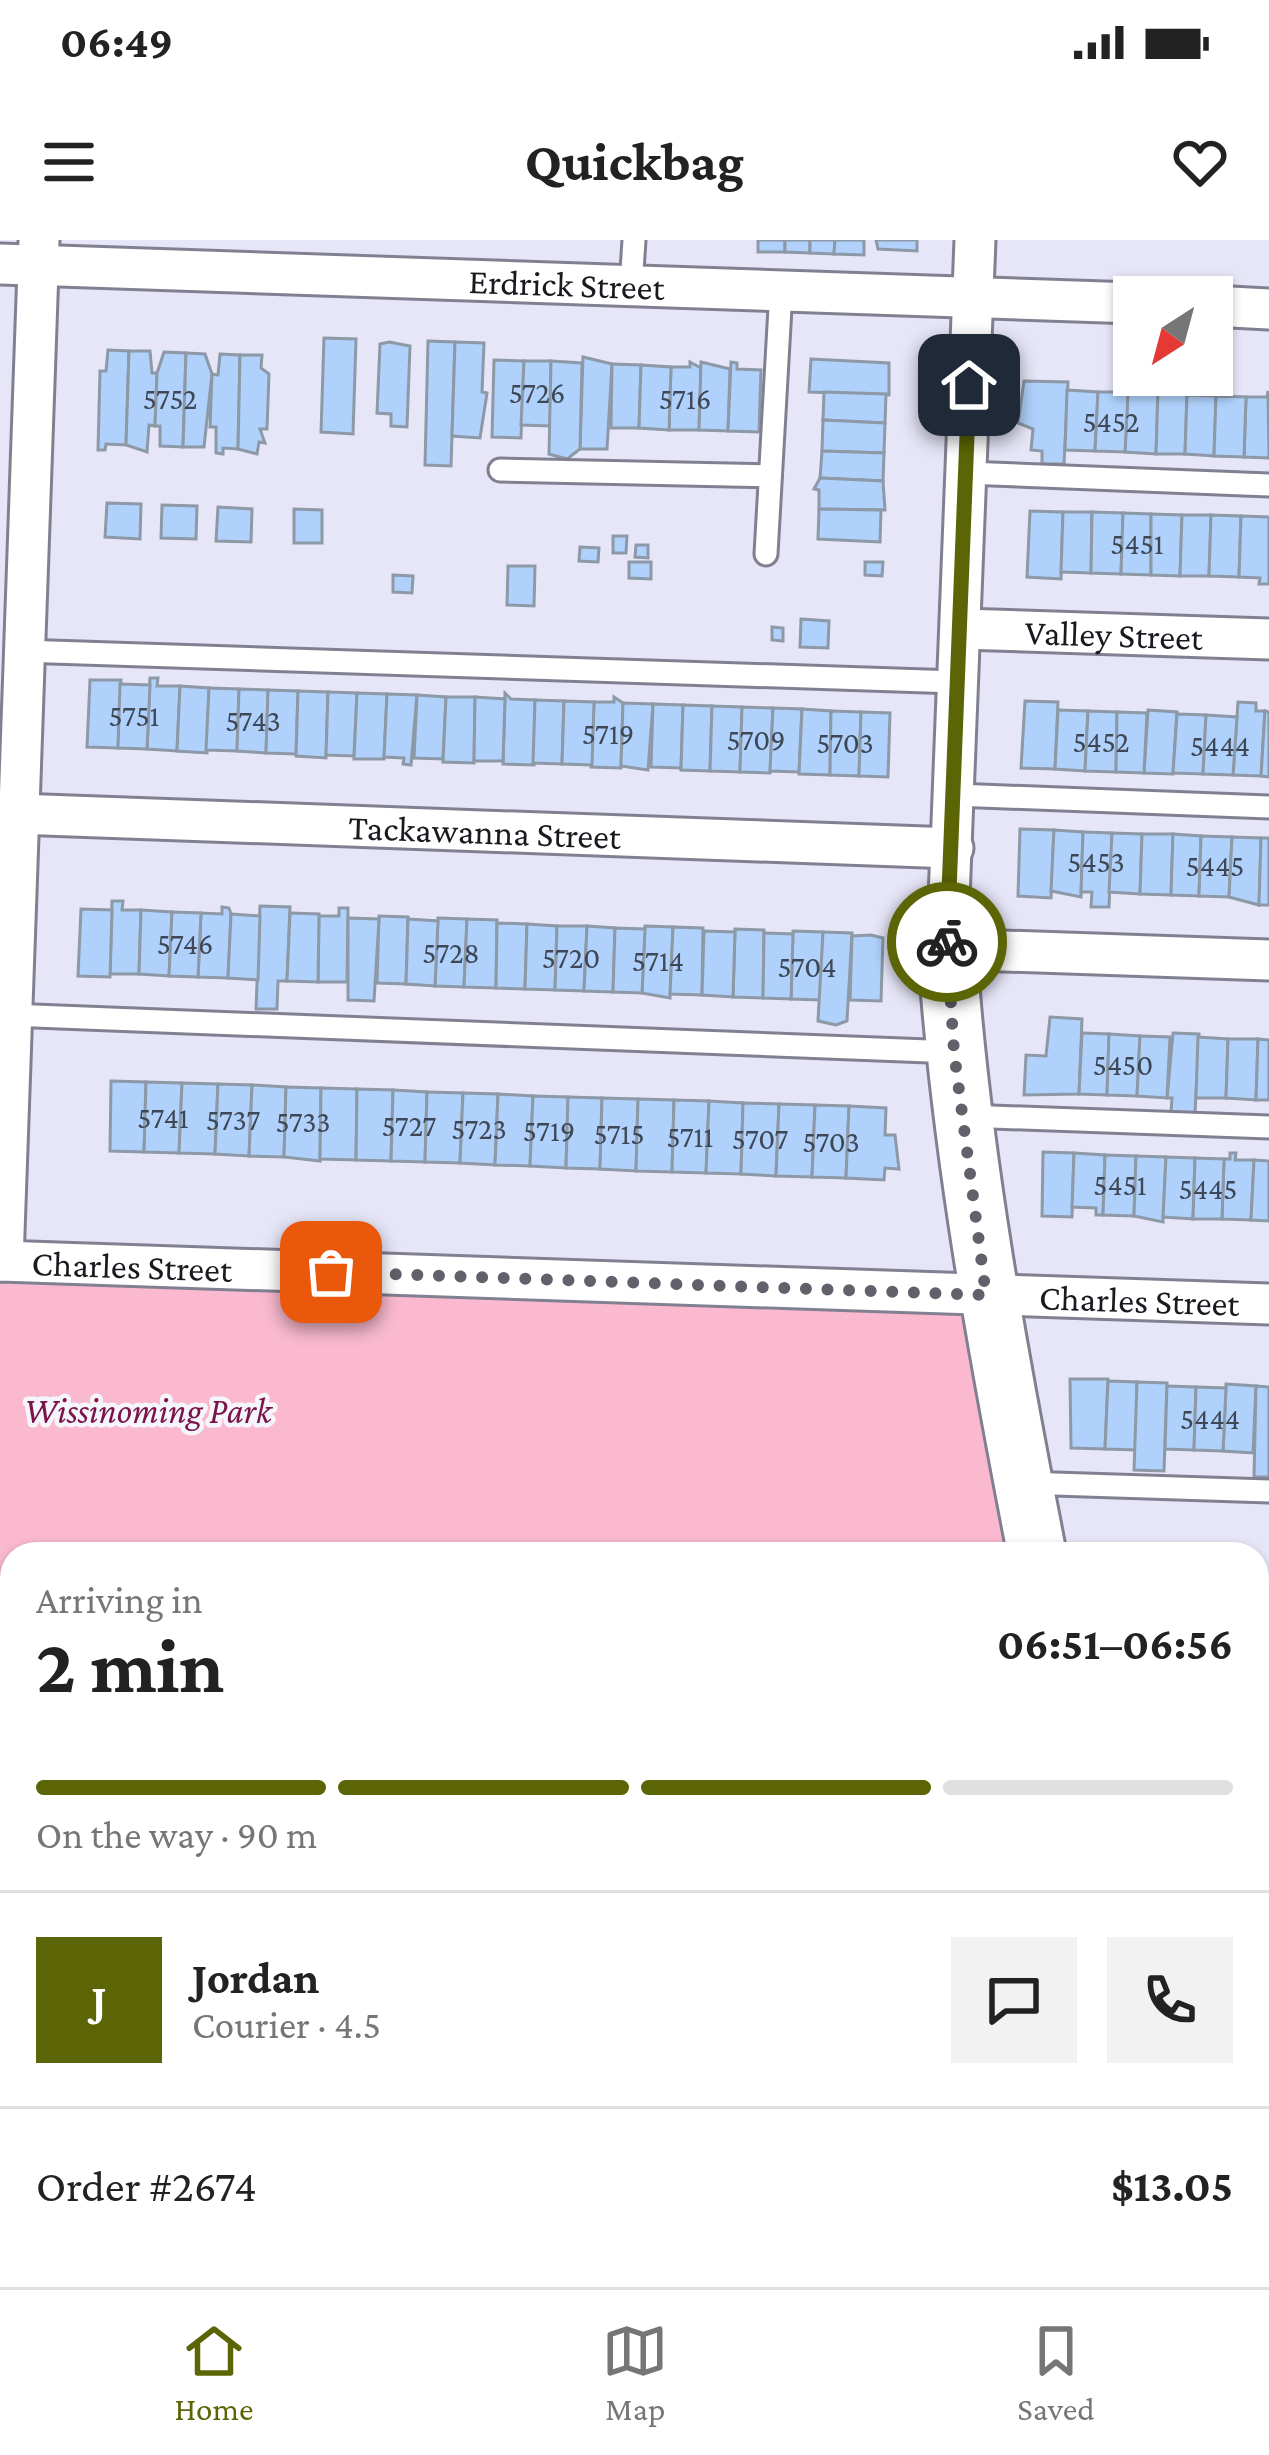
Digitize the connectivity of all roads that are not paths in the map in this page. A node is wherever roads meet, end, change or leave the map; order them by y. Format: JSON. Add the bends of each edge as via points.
{"nodes":[{"id":1,"x":634,"y":240,"type":"edge"},
{"id":2,"x":975,"y":240,"type":"edge"},
{"id":3,"x":26,"y":256,"type":"edge"},
{"id":4,"x":631,"y":286,"type":"junction"},
{"id":5,"x":781,"y":290,"type":"junction"},
{"id":6,"x":972,"y":297,"type":"junction"},
{"id":7,"x":1113,"y":302,"type":"edge"},
{"id":8,"x":1233,"y":307,"type":"edge"},
{"id":9,"x":1269,"y":309,"type":"edge"},
{"id":10,"x":500,"y":470,"type":"dead end"},
{"id":11,"x":966,"y":473,"type":"junction"},
{"id":12,"x":770,"y":476,"type":"junction"},
{"id":13,"x":1269,"y":485,"type":"edge"},
{"id":14,"x":766,"y":554,"type":"dead end"},
{"id":15,"x":961,"y":629,"type":"junction"},
{"id":16,"x":1269,"y":639,"type":"edge"},
{"id":17,"x":21,"y":651,"type":"junction"},
{"id":18,"x":956,"y":682,"type":"junction"},
{"id":19,"x":955,"y":796,"type":"junction"},
{"id":20,"x":1269,"y":807,"type":"edge"},
{"id":21,"x":17,"y":814,"type":"junction"},
{"id":22,"x":953,"y":848,"type":"junction"},
{"id":23,"x":947,"y":949,"type":"junction"},
{"id":24,"x":1269,"y":960,"type":"edge"},
{"id":25,"x":6,"y":1030,"type":"edge"},
{"id":26,"x":954,"y":1052,"type":"junction"},
{"id":27,"x":966,"y":1116,"type":"junction"},
{"id":28,"x":1269,"y":1127,"type":"edge"},
{"id":29,"x":2,"y":1261,"type":"edge"},
{"id":30,"x":986,"y":1295,"type":"junction"},
{"id":31,"x":1269,"y":1304,"type":"edge"},
{"id":32,"x":1023,"y":1483,"type":"junction"},
{"id":33,"x":1269,"y":1491,"type":"edge"},
{"id":34,"x":1035,"y":1542,"type":"edge"}],
"edges":[{"from":1,"to":4,"type":"lane"},
{"from":2,"to":6,"type":"street"},
{"from":3,"to":4,"type":"street","name":"Erdrick Street"},
{"from":3,"to":17,"type":"street"},
{"from":4,"to":5,"type":"street","name":"Erdrick Street"},
{"from":5,"to":6,"type":"street","name":"Erdrick Street"},
{"from":5,"to":12,"type":"lane"},
{"from":6,"to":7,"type":"street","name":"Erdrick Street"},
{"from":6,"to":11,"type":"street"},
{"from":8,"to":9,"type":"street"},
{"from":10,"to":12,"type":"lane"},
{"from":11,"to":13,"type":"lane"},
{"from":11,"to":15,"type":"street"},
{"from":12,"to":14,"type":"lane"},
{"from":15,"to":16,"type":"street","name":"Valley Street"},
{"from":15,"to":18,"type":"street"},
{"from":17,"to":18,"type":"lane"},
{"from":17,"to":21,"type":"street"},
{"from":18,"to":19,"type":"street"},
{"from":19,"to":20,"type":"lane"},
{"from":19,"to":22,"type":"street"},
{"from":21,"to":22,"type":"street","name":"Tackawanna Street"},
{"from":21,"to":25,"type":"street"},
{"from":22,"to":23,"type":"street"},
{"from":23,"to":24,"type":"street"},
{"from":23,"to":26,"type":"street"},
{"from":25,"to":26,"type":"lane"},
{"from":25,"to":29,"type":"street"},
{"from":26,"to":27,"type":"street"},
{"from":27,"to":28,"type":"lane"},
{"from":27,"to":30,"type":"street"},
{"from":29,"to":30,"type":"street","name":"Charles Street"},
{"from":30,"to":31,"type":"street","name":"Charles Street"},
{"from":30,"to":32,"type":"street"},
{"from":32,"to":33,"type":"lane"},
{"from":32,"to":34,"type":"street"}]}
